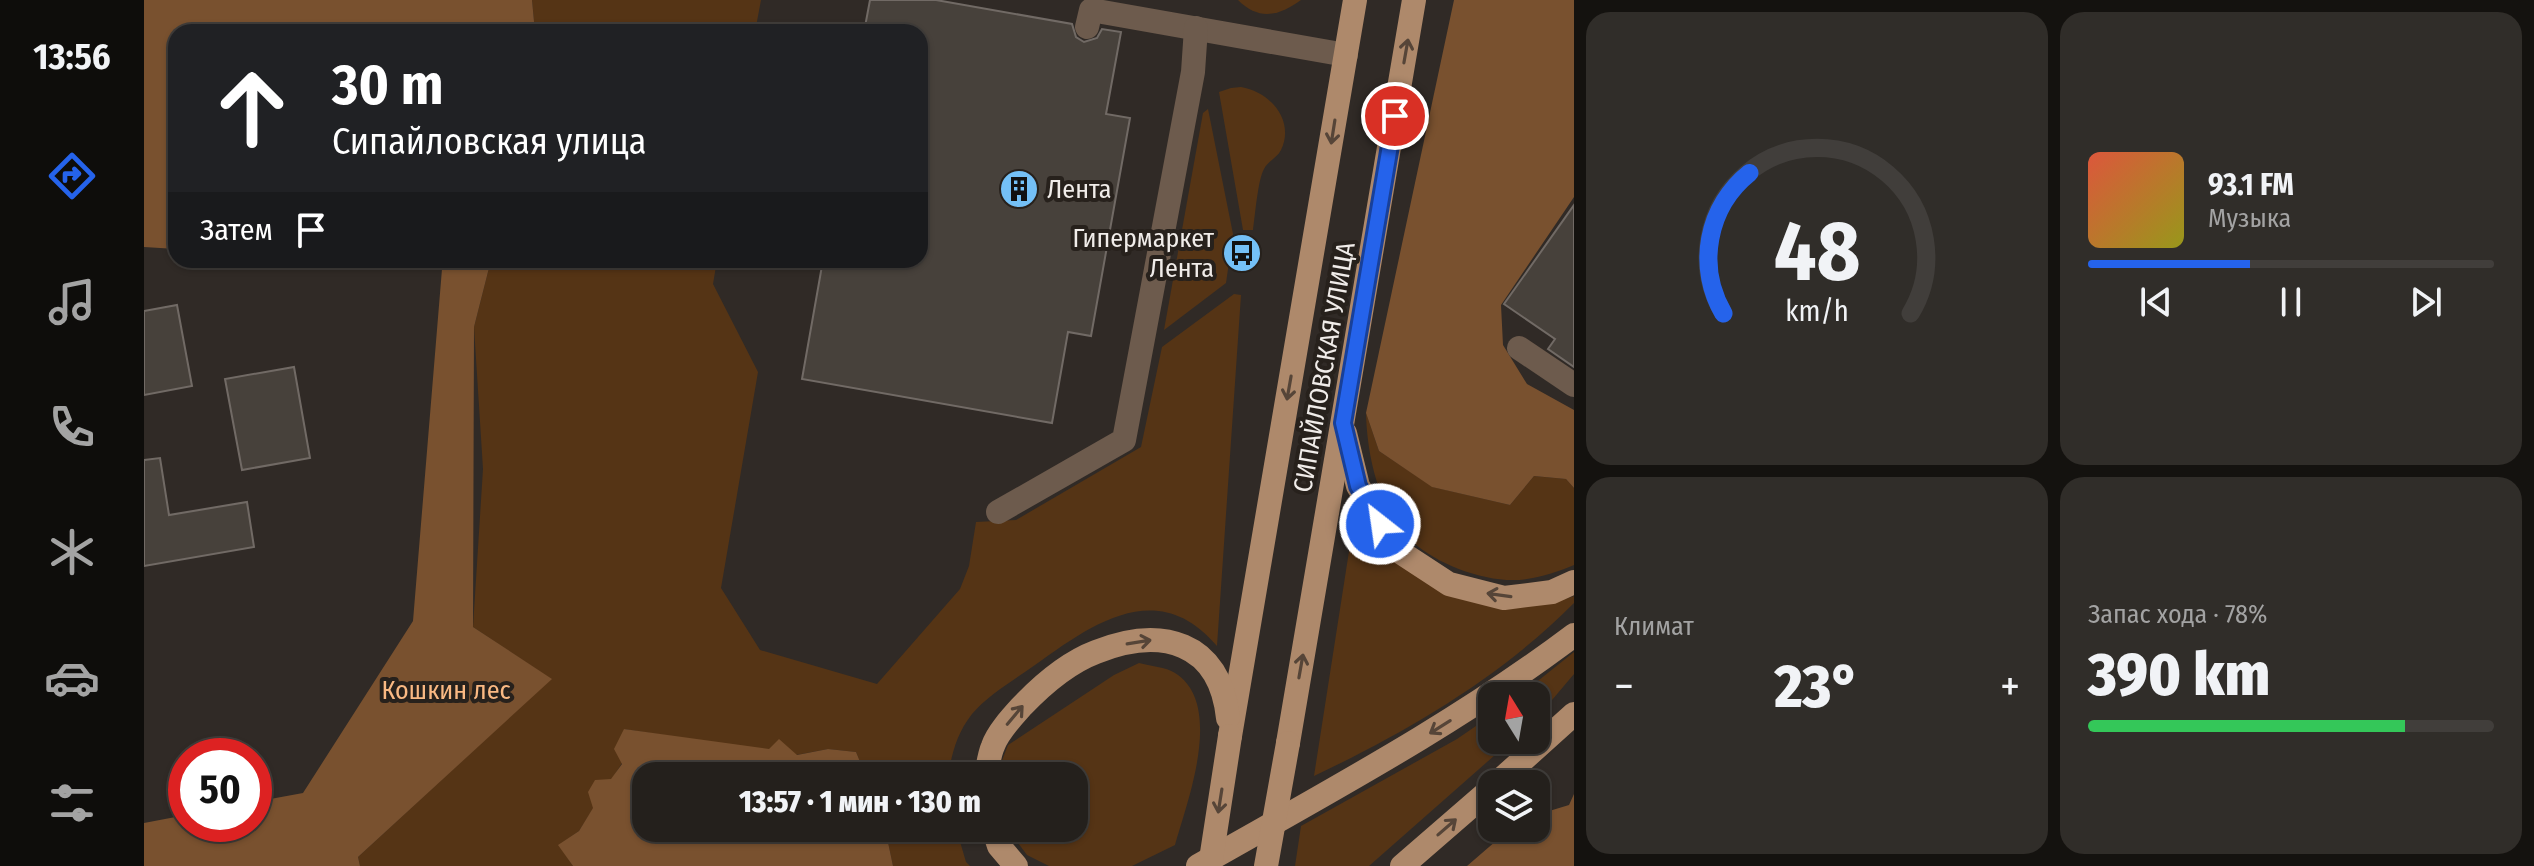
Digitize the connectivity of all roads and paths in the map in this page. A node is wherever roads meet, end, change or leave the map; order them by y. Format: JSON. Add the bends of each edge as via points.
{"nodes":[{"id":1,"x":1355,"y":0,"type":"edge"},
{"id":2,"x":1414,"y":0,"type":"edge"},
{"id":3,"x":1087,"y":27,"type":"dead end"},
{"id":4,"x":1196,"y":28,"type":"junction"},
{"id":5,"x":1346,"y":55,"type":"junction"},
{"id":6,"x":1519,"y":348,"type":"dead end"},
{"id":7,"x":1574,"y":385,"type":"edge"},
{"id":8,"x":1343,"y":423,"type":"junction"},
{"id":9,"x":998,"y":512,"type":"dead end"},
{"id":10,"x":1574,"y":582,"type":"edge"},
{"id":11,"x":1574,"y":635,"type":"edge"},
{"id":12,"x":1574,"y":714,"type":"edge"},
{"id":13,"x":1230,"y":736,"type":"junction"},
{"id":14,"x":989,"y":762,"type":"edge"},
{"id":15,"x":1512,"y":770,"type":"edge"},
{"id":16,"x":1478,"y":800,"type":"edge"},
{"id":17,"x":998,"y":842,"type":"edge"},
{"id":18,"x":1016,"y":866,"type":"edge"},
{"id":19,"x":1198,"y":866,"type":"edge"},
{"id":20,"x":1210,"y":866,"type":"edge"},
{"id":21,"x":1266,"y":866,"type":"edge"},
{"id":22,"x":1402,"y":866,"type":"edge"}],
"edges":[{"from":1,"to":5,"type":"main road","name":"СИПАЙЛОВСКАЯ УЛИЦА"},
{"from":8,"to":2,"type":"main road","name":"СИПАЙЛОВСКАЯ УЛИЦА","one_way":true},
{"from":3,"to":4,"type":"lane","via":[[1091,10]]},
{"from":4,"to":5,"type":"lane"},
{"from":4,"to":9,"type":"lane","via":[[1193,72],[1124,440]]},
{"from":5,"to":13,"type":"main road","name":"СИПАЙЛОВСКАЯ УЛИЦА","one_way":true},
{"from":6,"to":7,"type":"lane"},
{"from":10,"to":8,"type":"main road","one_way":true,"via":[[1552,592],[1504,598],[1449,584],[1397,550],[1358,486]]},
{"from":21,"to":8,"type":"main road","name":"СИПАЙЛОВСКАЯ УЛИЦА","one_way":true,"bridge":true},
{"from":11,"to":19,"type":"main road","one_way":true,"via":[[1510,683],[1404,749]]},
{"from":12,"to":15,"type":"main road"},
{"from":14,"to":13,"type":"main road","one_way":true,"via":[[993,744],[1015,714],[1066,668],[1096,652],[1158,639],[1181,644],[1204,659],[1219,680]]},
{"from":13,"to":20,"type":"main road","name":"СИПАЙЛОВСКАЯ УЛИЦА","one_way":true,"bridge":true},
{"from":22,"to":16,"type":"main road","one_way":true},
{"from":17,"to":18,"type":"main road"}]}
